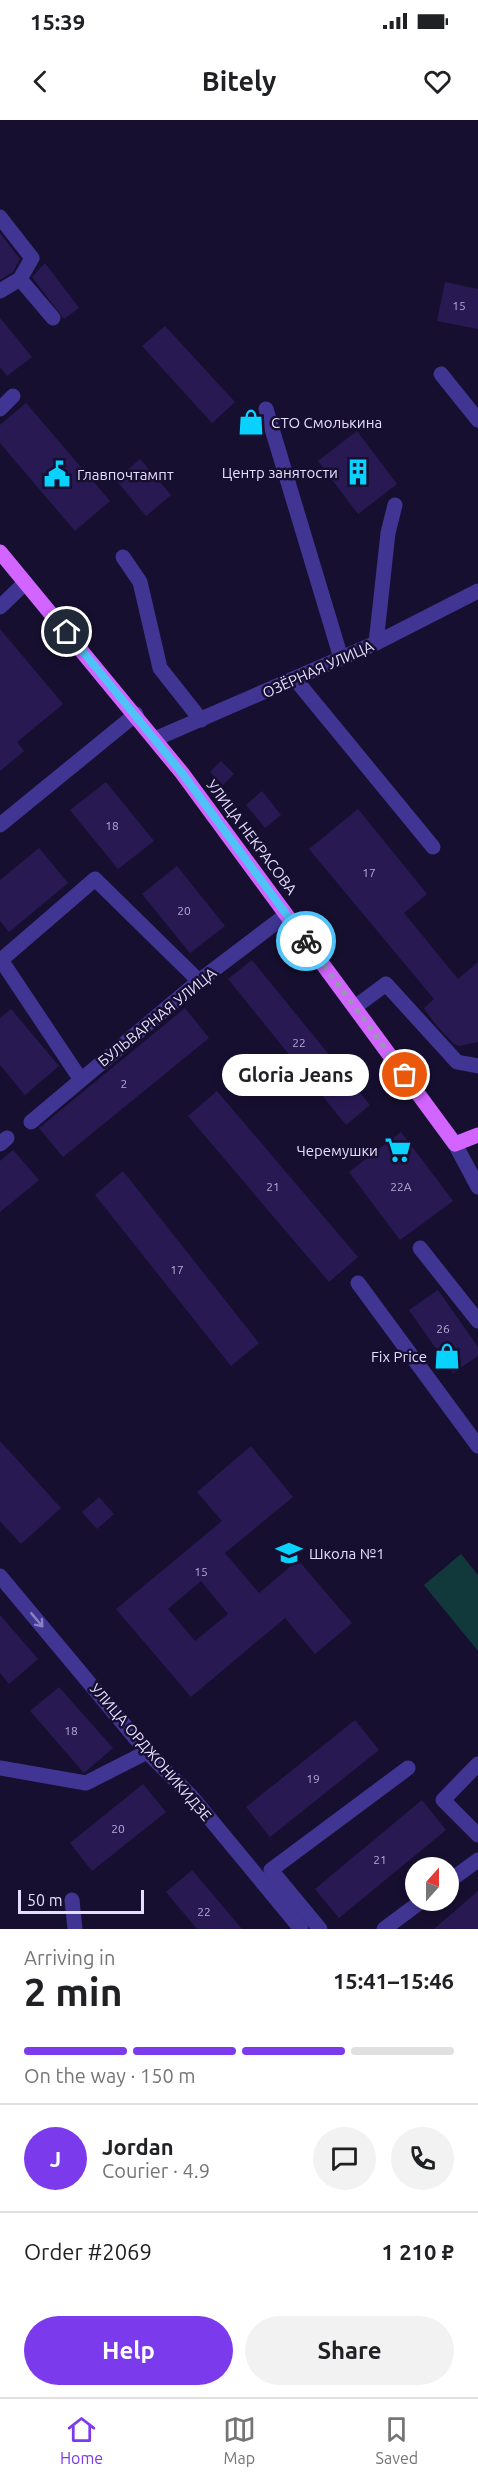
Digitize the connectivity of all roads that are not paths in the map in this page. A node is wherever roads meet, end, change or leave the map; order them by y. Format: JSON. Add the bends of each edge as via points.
{"nodes":[{"id":1,"x":0,"y":217,"type":"edge"},
{"id":2,"x":21,"y":279,"type":"junction"},
{"id":3,"x":0,"y":291,"type":"edge"},
{"id":4,"x":53,"y":318,"type":"dead end"},
{"id":5,"x":441,"y":374,"type":"dead end"},
{"id":6,"x":13,"y":396,"type":"dead end"},
{"id":7,"x":266,"y":409,"type":"dead end"},
{"id":8,"x":0,"y":410,"type":"edge"},
{"id":9,"x":478,"y":420,"type":"edge"},
{"id":10,"x":395,"y":505,"type":"dead end"},
{"id":11,"x":0,"y":552,"type":"edge"},
{"id":12,"x":123,"y":557,"type":"dead end"},
{"id":13,"x":26,"y":583,"type":"junction"},
{"id":14,"x":478,"y":591,"type":"edge"},
{"id":15,"x":0,"y":607,"type":"edge"},
{"id":16,"x":376,"y":643,"type":"junction"},
{"id":17,"x":340,"y":658,"type":"junction"},
{"id":18,"x":295,"y":679,"type":"junction"},
{"id":19,"x":136,"y":714,"type":"junction"},
{"id":20,"x":201,"y":720,"type":"junction"},
{"id":21,"x":155,"y":739,"type":"junction"},
{"id":22,"x":0,"y":825,"type":"edge"},
{"id":23,"x":433,"y":847,"type":"dead end"},
{"id":24,"x":286,"y":915,"type":"junction"},
{"id":25,"x":199,"y":981,"type":"junction"},
{"id":26,"x":355,"y":1007,"type":"junction"},
{"id":27,"x":478,"y":1066,"type":"edge"},
{"id":28,"x":81,"y":1080,"type":"junction"},
{"id":29,"x":31,"y":1122,"type":"dead end"},
{"id":30,"x":478,"y":1135,"type":"edge"},
{"id":31,"x":455,"y":1144,"type":"junction"},
{"id":32,"x":478,"y":1186,"type":"edge"},
{"id":33,"x":420,"y":1248,"type":"dead end"},
{"id":34,"x":358,"y":1283,"type":"dead end"},
{"id":35,"x":478,"y":1321,"type":"edge"},
{"id":36,"x":478,"y":1446,"type":"edge"},
{"id":37,"x":0,"y":1576,"type":"edge"},
{"id":38,"x":147,"y":1752,"type":"junction"},
{"id":39,"x":478,"y":1764,"type":"edge"},
{"id":40,"x":0,"y":1768,"type":"edge"},
{"id":41,"x":408,"y":1768,"type":"dead end"},
{"id":42,"x":478,"y":1836,"type":"edge"},
{"id":43,"x":478,"y":1860,"type":"edge"},
{"id":44,"x":459,"y":1874,"type":"edge"},
{"id":45,"x":72,"y":1900,"type":"dead end"},
{"id":46,"x":408,"y":1911,"type":"edge"},
{"id":47,"x":75,"y":1929,"type":"edge"},
{"id":48,"x":301,"y":1929,"type":"edge"},
{"id":49,"x":320,"y":1929,"type":"edge"},
{"id":50,"x":384,"y":1929,"type":"edge"}],
"edges":[{"from":1,"to":2,"type":"street","via":[[32,258]]},
{"from":2,"to":3,"type":"street"},
{"from":2,"to":4,"type":"street"},
{"from":5,"to":9,"type":"street"},
{"from":6,"to":8,"type":"street"},
{"from":7,"to":17,"type":"street"},
{"from":10,"to":16,"type":"street","via":[[388,533]]},
{"from":11,"to":13,"type":"main road","name":"УЛИЦА НЕКРАСОВА"},
{"from":12,"to":20,"type":"street","via":[[140,582],[160,668]]},
{"from":13,"to":15,"type":"street"},
{"from":13,"to":19,"type":"main road","name":"УЛИЦА НЕКРАСОВА"},
{"from":14,"to":16,"type":"street","name":"ОЗЁРНАЯ УЛИЦА"},
{"from":16,"to":17,"type":"street","name":"ОЗЁРНАЯ УЛИЦА"},
{"from":17,"to":18,"type":"street","name":"ОЗЁРНАЯ УЛИЦА"},
{"from":18,"to":20,"type":"street","name":"ОЗЁРНАЯ УЛИЦА"},
{"from":18,"to":23,"type":"street"},
{"from":19,"to":21,"type":"main road","name":"УЛИЦА НЕКРАСОВА"},
{"from":19,"to":22,"type":"street"},
{"from":20,"to":21,"type":"street","name":"ОЗЁРНАЯ УЛИЦА"},
{"from":21,"to":24,"type":"main road","name":"УЛИЦА НЕКРАСОВА"},
{"from":24,"to":25,"type":"street","name":"БУЛЬВАРНАЯ УЛИЦА"},
{"from":24,"to":26,"type":"main road","name":"УЛИЦА НЕКРАСОВА"},
{"from":25,"to":28,"type":"street","name":"БУЛЬВАРНАЯ УЛИЦА"},
{"from":25,"to":28,"type":"street","via":[[95,879],[1,960]]},
{"from":26,"to":27,"type":"street","via":[[386,984],[457,1062]]},
{"from":26,"to":31,"type":"main road","name":"УЛИЦА НЕКРАСОВА"},
{"from":28,"to":29,"type":"street","name":"БУЛЬВАРНАЯ УЛИЦА"},
{"from":30,"to":31,"type":"main road"},
{"from":31,"to":32,"type":"street","name":"УЛИЦА НЕКРАСОВА"},
{"from":33,"to":35,"type":"street"},
{"from":34,"to":36,"type":"street"},
{"from":37,"to":38,"type":"street","name":"УЛИЦА ОРДЖОНИКИДЗЕ","one_way":true},
{"from":38,"to":40,"type":"street","via":[[86,1783]]},
{"from":38,"to":48,"type":"street","name":"УЛИЦА ОРДЖОНИКИДЗЕ","via":[[191,1796]]},
{"from":39,"to":42,"type":"street","via":[[443,1800]]},
{"from":41,"to":49,"type":"street","via":[[271,1870]]},
{"from":43,"to":44,"type":"street"},
{"from":45,"to":47,"type":"street"},
{"from":46,"to":50,"type":"street"}]}
